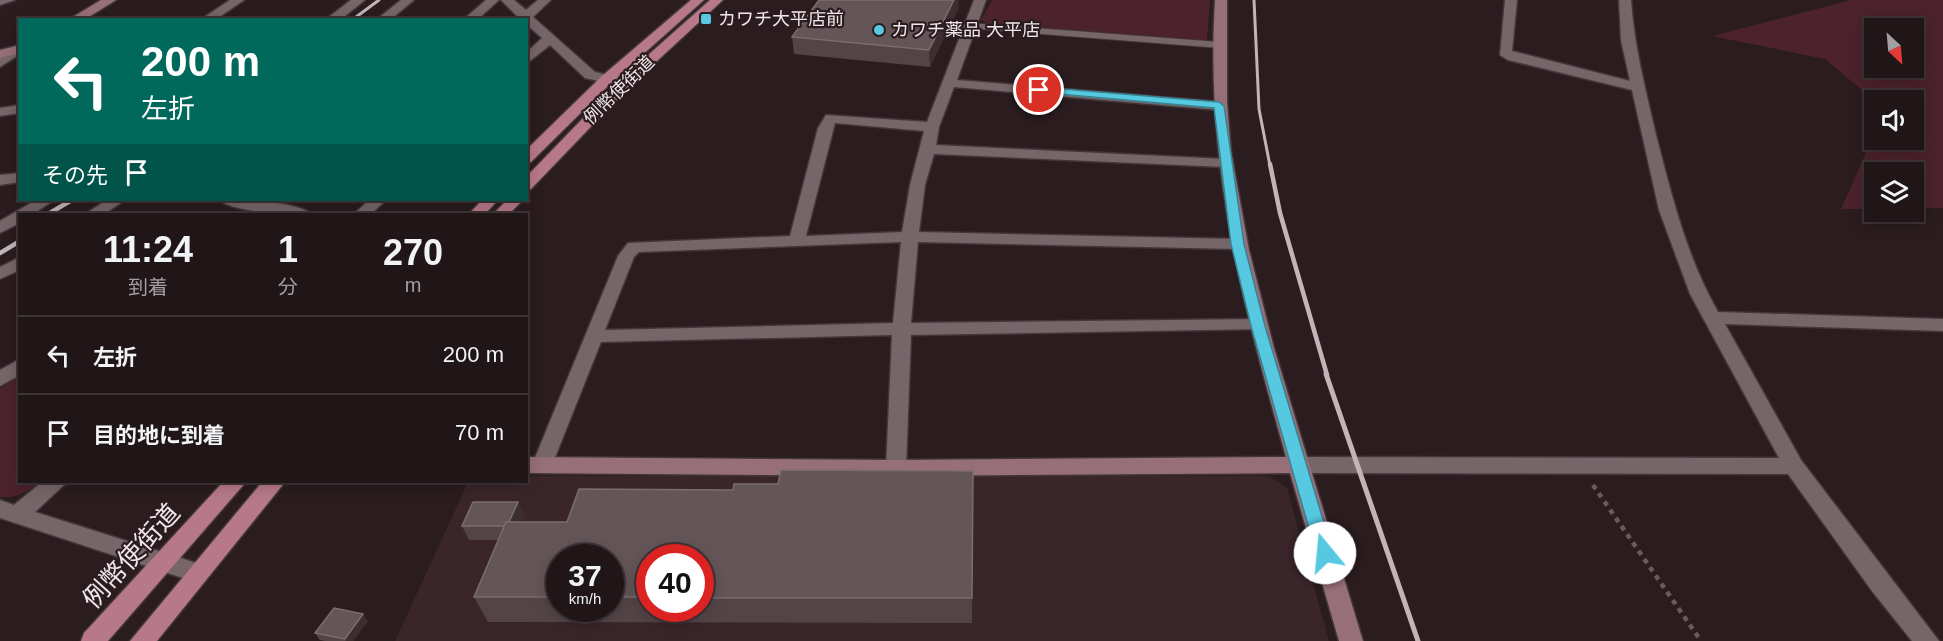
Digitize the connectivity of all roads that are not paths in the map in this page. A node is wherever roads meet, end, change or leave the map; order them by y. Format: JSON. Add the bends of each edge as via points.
{"nodes":[{"id":1,"x":8,"y":0,"type":"edge"},
{"id":2,"x":110,"y":0,"type":"edge"},
{"id":3,"x":238,"y":0,"type":"edge"},
{"id":4,"x":359,"y":0,"type":"edge"},
{"id":5,"x":408,"y":0,"type":"edge"},
{"id":6,"x":493,"y":0,"type":"edge"},
{"id":7,"x":507,"y":0,"type":"edge"},
{"id":8,"x":545,"y":0,"type":"edge"},
{"id":9,"x":698,"y":0,"type":"edge"},
{"id":10,"x":717,"y":0,"type":"edge"},
{"id":11,"x":980,"y":0,"type":"edge"},
{"id":12,"x":1221,"y":0,"type":"edge"},
{"id":13,"x":1511,"y":0,"type":"edge"},
{"id":14,"x":1625,"y":0,"type":"edge"},
{"id":15,"x":0,"y":1,"type":"edge"},
{"id":16,"x":525,"y":17,"type":"joint"},
{"id":17,"x":78,"y":18,"type":"edge"},
{"id":18,"x":209,"y":18,"type":"edge"},
{"id":19,"x":334,"y":18,"type":"edge"},
{"id":20,"x":385,"y":18,"type":"edge"},
{"id":21,"x":471,"y":18,"type":"edge"},
{"id":22,"x":528,"y":20,"type":"edge"},
{"id":23,"x":969,"y":26,"type":"junction"},
{"id":24,"x":549,"y":39,"type":"junction"},
{"id":25,"x":1220,"y":45,"type":"junction"},
{"id":26,"x":17,"y":50,"type":"edge"},
{"id":27,"x":0,"y":54,"type":"edge"},
{"id":28,"x":528,"y":58,"type":"edge"},
{"id":29,"x":0,"y":63,"type":"edge"},
{"id":30,"x":607,"y":80,"type":"junction"},
{"id":31,"x":625,"y":82,"type":"junction"},
{"id":32,"x":949,"y":83,"type":"junction"},
{"id":33,"x":1638,"y":87,"type":"junction"},
{"id":34,"x":1219,"y":106,"type":"junction"},
{"id":35,"x":18,"y":110,"type":"edge"},
{"id":36,"x":0,"y":112,"type":"edge"},
{"id":37,"x":932,"y":127,"type":"junction"},
{"id":38,"x":930,"y":149,"type":"junction"},
{"id":39,"x":528,"y":157,"type":"edge"},
{"id":40,"x":1225,"y":163,"type":"junction"},
{"id":41,"x":18,"y":177,"type":"edge"},
{"id":42,"x":0,"y":180,"type":"edge"},
{"id":43,"x":528,"y":184,"type":"edge"},
{"id":44,"x":44,"y":201,"type":"edge"},
{"id":45,"x":115,"y":201,"type":"edge"},
{"id":46,"x":249,"y":201,"type":"edge"},
{"id":47,"x":377,"y":201,"type":"edge"},
{"id":48,"x":489,"y":201,"type":"edge"},
{"id":49,"x":514,"y":201,"type":"edge"},
{"id":50,"x":24,"y":213,"type":"edge"},
{"id":51,"x":95,"y":213,"type":"edge"},
{"id":52,"x":232,"y":213,"type":"edge"},
{"id":53,"x":299,"y":213,"type":"edge"},
{"id":54,"x":363,"y":213,"type":"edge"},
{"id":55,"x":478,"y":213,"type":"edge"},
{"id":56,"x":502,"y":213,"type":"edge"},
{"id":57,"x":18,"y":217,"type":"edge"},
{"id":58,"x":0,"y":228,"type":"edge"},
{"id":59,"x":912,"y":237,"type":"junction"},
{"id":60,"x":797,"y":241,"type":"junction"},
{"id":61,"x":1237,"y":244,"type":"junction"},
{"id":62,"x":18,"y":263,"type":"edge"},
{"id":63,"x":0,"y":274,"type":"edge"},
{"id":64,"x":1712,"y":318,"type":"junction"},
{"id":65,"x":1943,"y":325,"type":"edge"},
{"id":66,"x":1258,"y":326,"type":"junction"},
{"id":67,"x":902,"y":329,"type":"junction"},
{"id":68,"x":594,"y":336,"type":"junction"},
{"id":69,"x":18,"y":366,"type":"edge"},
{"id":70,"x":0,"y":379,"type":"edge"},
{"id":71,"x":534,"y":465,"type":"edge"},
{"id":72,"x":1298,"y":465,"type":"junction"},
{"id":73,"x":1794,"y":466,"type":"junction"},
{"id":74,"x":896,"y":468,"type":"junction"},
{"id":75,"x":54,"y":483,"type":"edge"},
{"id":76,"x":234,"y":483,"type":"edge"},
{"id":77,"x":273,"y":483,"type":"edge"},
{"id":78,"x":9,"y":511,"type":"edge"},
{"id":79,"x":164,"y":561,"type":"junction"},
{"id":80,"x":198,"y":573,"type":"junction"},
{"id":81,"x":93,"y":641,"type":"edge"},
{"id":82,"x":142,"y":641,"type":"edge"},
{"id":83,"x":1351,"y":641,"type":"edge"},
{"id":84,"x":1927,"y":641,"type":"edge"}],
"edges":[{"from":1,"to":15,"type":"street"},
{"from":2,"to":17,"type":"street"},
{"from":3,"to":18,"type":"street"},
{"from":4,"to":19,"type":"street"},
{"from":5,"to":20,"type":"street"},
{"from":6,"to":21,"type":"street"},
{"from":7,"to":16,"type":"street"},
{"from":8,"to":16,"type":"street"},
{"from":9,"to":30,"type":"main road","name":"例幣使街道"},
{"from":10,"to":31,"type":"main road","name":"例幣使街道"},
{"from":11,"to":23,"type":"street"},
{"from":12,"to":25,"type":"street"},
{"from":13,"to":33,"type":"street","via":[[1505,52]]},
{"from":14,"to":33,"type":"street","via":[[1627,40]]},
{"from":22,"to":24,"type":"street"},
{"from":23,"to":25,"type":"lane"},
{"from":23,"to":32,"type":"street"},
{"from":24,"to":28,"type":"street"},
{"from":24,"to":30,"type":"street","via":[[590,75]]},
{"from":25,"to":34,"type":"street"},
{"from":26,"to":27,"type":"street"},
{"from":26,"to":29,"type":"street"},
{"from":30,"to":31,"type":"street"},
{"from":30,"to":39,"type":"main road","name":"例幣使街道"},
{"from":31,"to":43,"type":"main road","name":"例幣使街道"},
{"from":32,"to":34,"type":"street"},
{"from":32,"to":37,"type":"street"},
{"from":33,"to":64,"type":"street","via":[[1667,210]]},
{"from":34,"to":40,"type":"street"},
{"from":35,"to":36,"type":"street"},
{"from":37,"to":38,"type":"street"},
{"from":37,"to":60,"type":"street","via":[[831,118],[825,128]]},
{"from":38,"to":40,"type":"street"},
{"from":38,"to":59,"type":"street","via":[[917,192]]},
{"from":40,"to":61,"type":"street"},
{"from":41,"to":42,"type":"street"},
{"from":44,"to":50,"type":"street"},
{"from":45,"to":51,"type":"street"},
{"from":46,"to":52,"type":"street"},
{"from":46,"to":53,"type":"street"},
{"from":47,"to":54,"type":"street"},
{"from":48,"to":55,"type":"main road"},
{"from":49,"to":56,"type":"main road"},
{"from":57,"to":58,"type":"street"},
{"from":59,"to":60,"type":"street"},
{"from":59,"to":61,"type":"street"},
{"from":59,"to":67,"type":"street"},
{"from":60,"to":68,"type":"street","via":[[634,247],[626,256]]},
{"from":61,"to":66,"type":"street"},
{"from":62,"to":63,"type":"street"},
{"from":64,"to":65,"type":"street"},
{"from":64,"to":73,"type":"street"},
{"from":66,"to":67,"type":"street"},
{"from":66,"to":72,"type":"street"},
{"from":67,"to":68,"type":"street"},
{"from":67,"to":74,"type":"street"},
{"from":68,"to":71,"type":"street"},
{"from":69,"to":70,"type":"street"},
{"from":71,"to":74,"type":"street"},
{"from":72,"to":73,"type":"street"},
{"from":72,"to":74,"type":"street"},
{"from":72,"to":83,"type":"street"},
{"from":73,"to":84,"type":"street"},
{"from":75,"to":78,"type":"street"},
{"from":76,"to":79,"type":"main road","name":"例幣使街道"},
{"from":77,"to":80,"type":"main road"},
{"from":78,"to":79,"type":"street"},
{"from":79,"to":80,"type":"street"},
{"from":79,"to":81,"type":"main road","name":"例幣使街道"},
{"from":80,"to":82,"type":"main road"}]}
